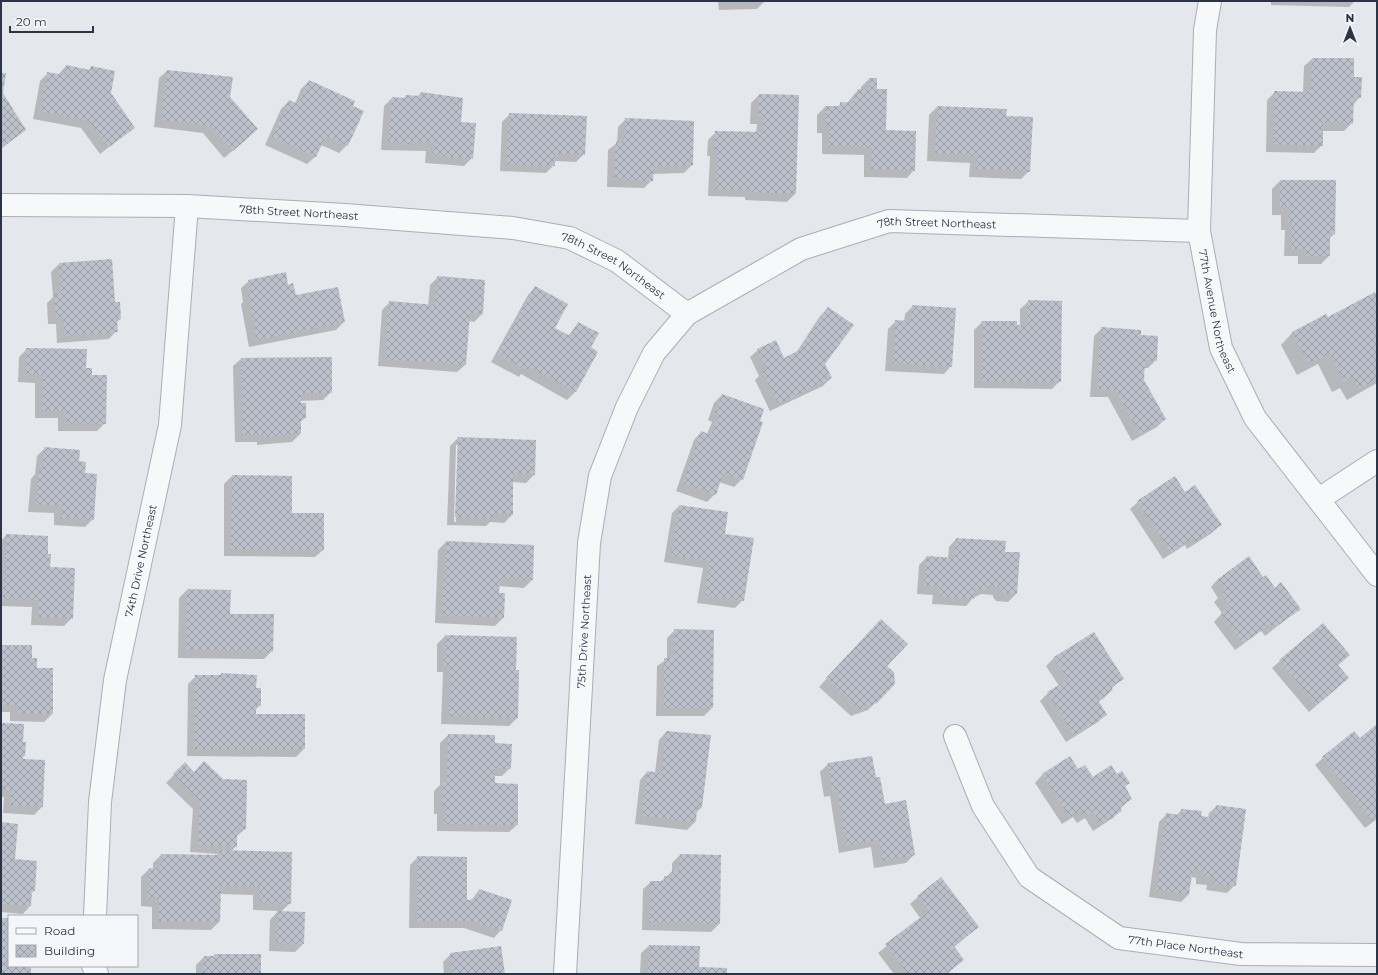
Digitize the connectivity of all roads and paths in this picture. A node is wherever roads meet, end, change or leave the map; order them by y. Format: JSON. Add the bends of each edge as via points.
{"nodes":[{"id":1,"x":1210,"y":1,"type":"edge"},
{"id":2,"x":1,"y":205,"type":"edge"},
{"id":3,"x":186,"y":206,"type":"junction"},
{"id":4,"x":1199,"y":231,"type":"junction"},
{"id":5,"x":687,"y":314,"type":"junction"},
{"id":6,"x":1377,"y":461,"type":"edge"},
{"id":7,"x":1319,"y":499,"type":"junction"},
{"id":8,"x":1377,"y":575,"type":"edge"},
{"id":9,"x":955,"y":736,"type":"dead end"},
{"id":10,"x":94,"y":915,"type":"edge"},
{"id":11,"x":1377,"y":955,"type":"edge"},
{"id":12,"x":565,"y":974,"type":"edge"}],
"edges":[{"from":1,"to":4,"type":"street","name":"77th Avenue Northeast","via":[[1205,30]]},
{"from":2,"to":3,"type":"street","name":"78th Street Northeast"},
{"from":3,"to":5,"type":"street","name":"78th Street Northeast","via":[[514,228],[570,238],[617,261]]},
{"from":3,"to":10,"type":"street","name":"74th Drive Northeast","via":[[170,425],[115,680],[100,802]]},
{"from":4,"to":5,"type":"street","name":"78th Street Northeast","via":[[889,221],[801,249]]},
{"from":4,"to":7,"type":"street","name":"77th Avenue Northeast","via":[[1221,348],[1255,418]]},
{"from":5,"to":12,"type":"street","name":"75th Drive Northeast","via":[[654,353],[627,407],[600,476],[589,544]]},
{"from":6,"to":7,"type":"street"},
{"from":7,"to":8,"type":"street","name":"77th Avenue Northeast"},
{"from":9,"to":11,"type":"street","name":"77th Place Northeast","via":[[983,806],[1029,877],[1119,938],[1241,954]]}]}
